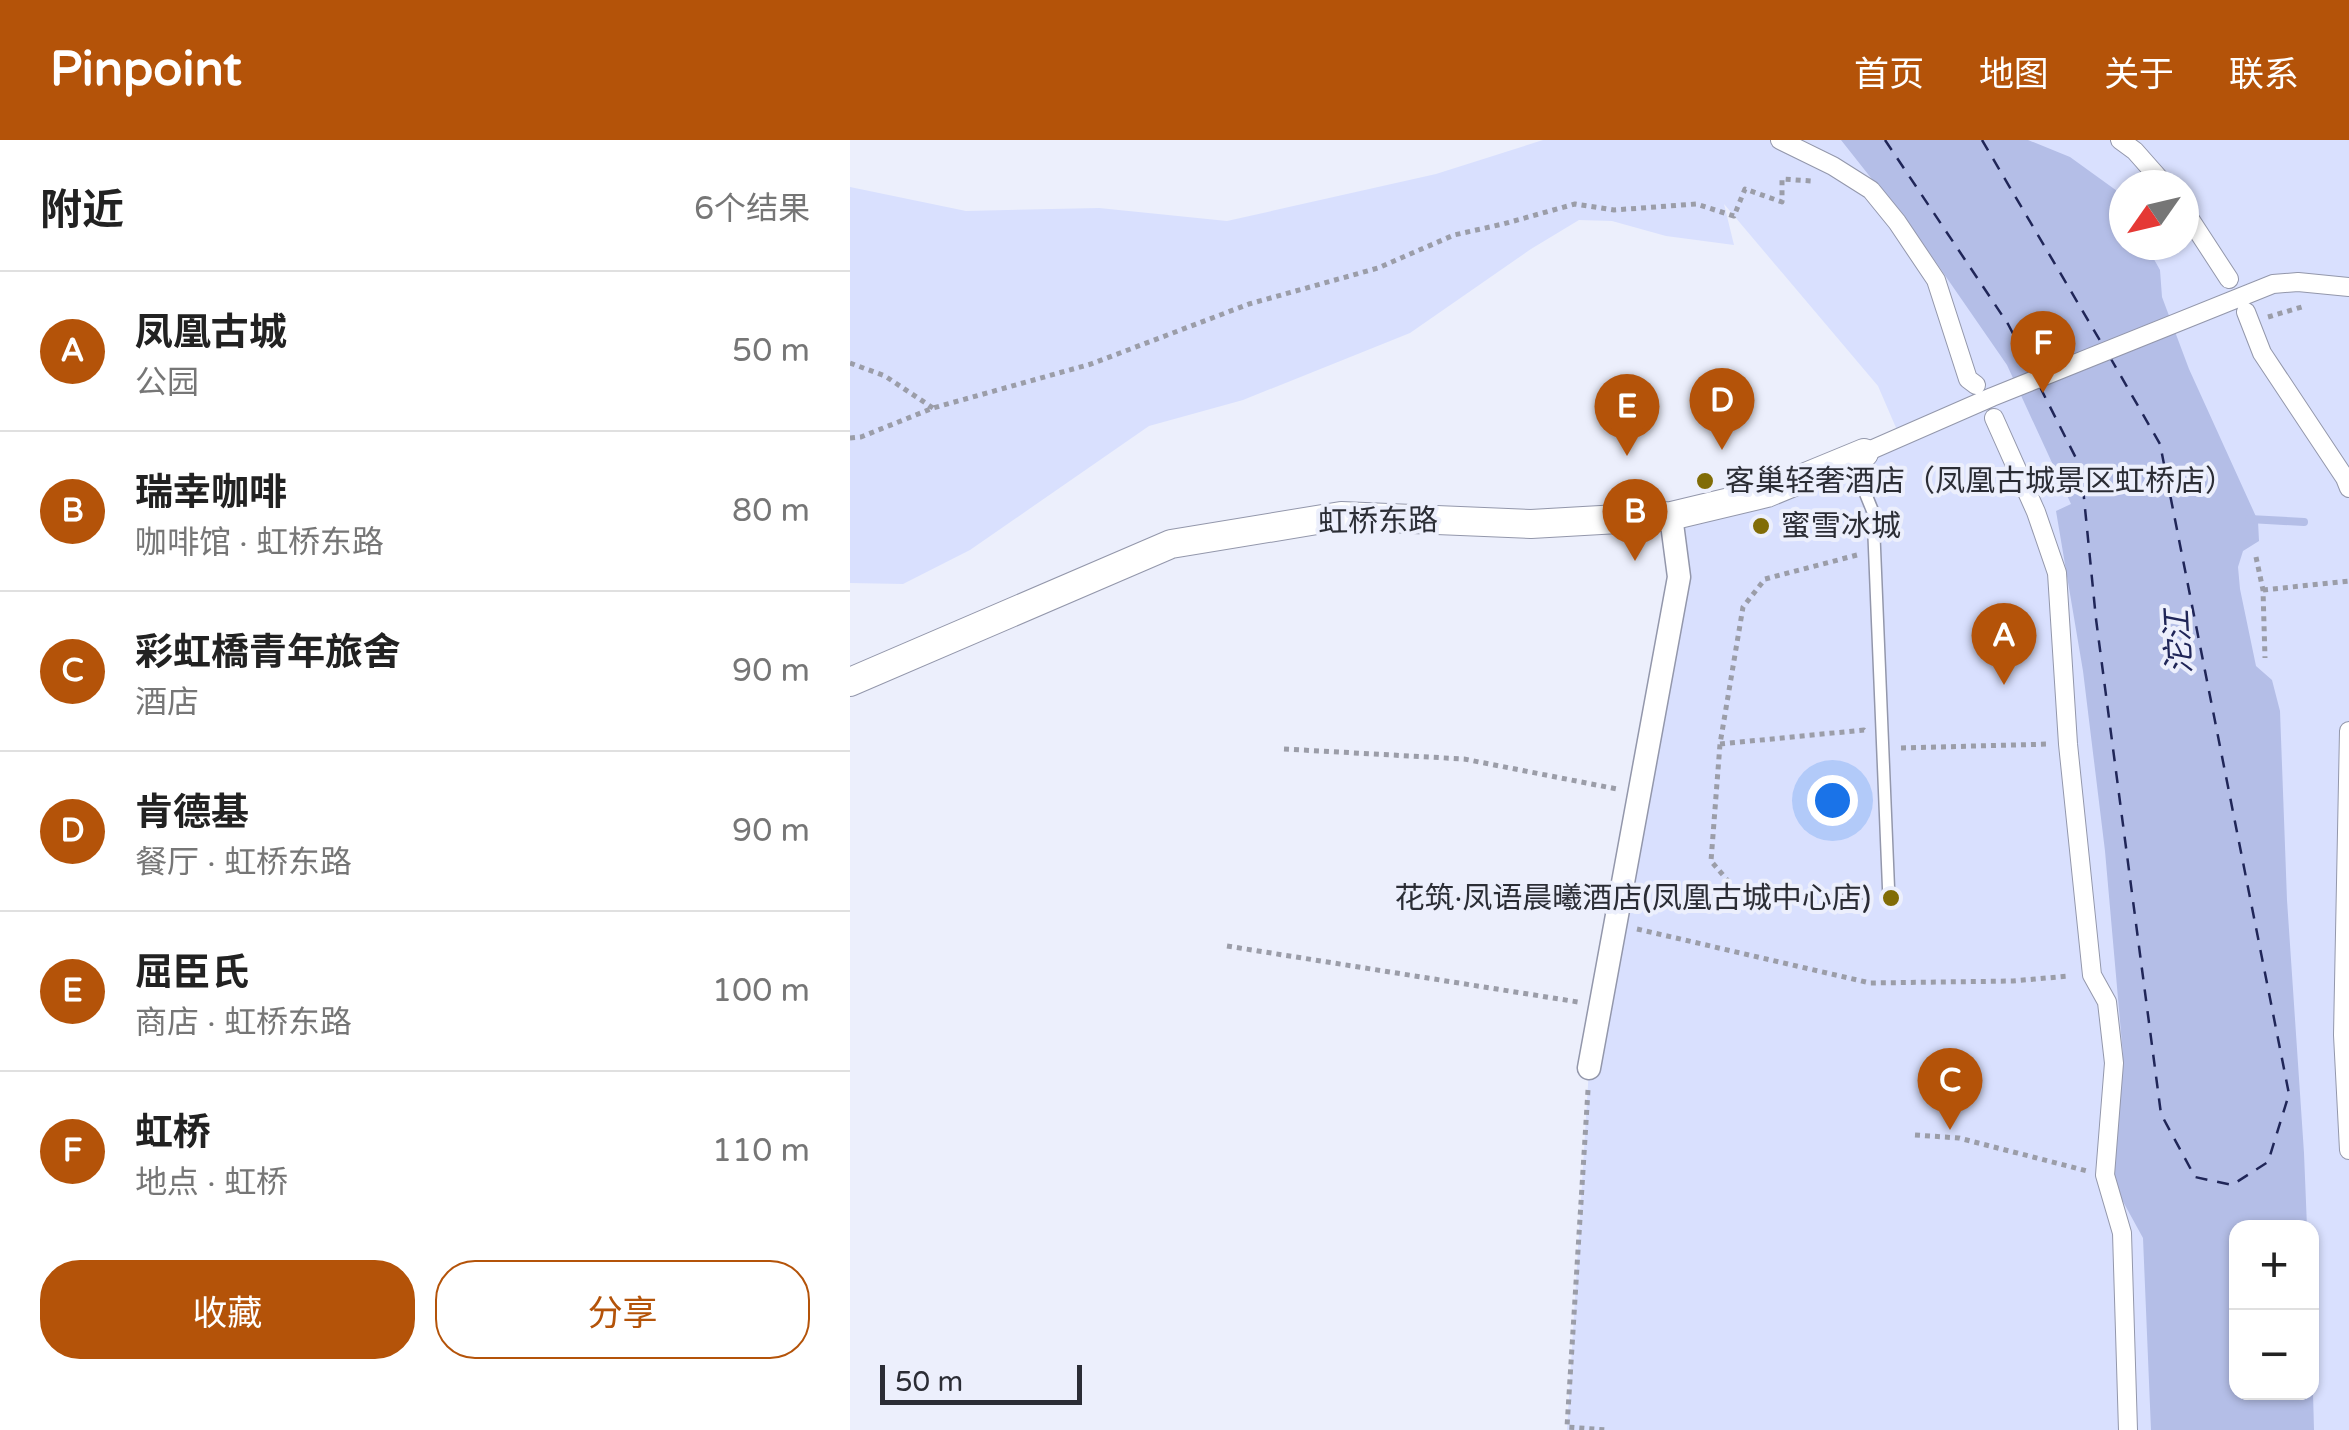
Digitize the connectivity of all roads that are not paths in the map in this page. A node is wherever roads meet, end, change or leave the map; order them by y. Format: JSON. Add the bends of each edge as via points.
{"nodes":[{"id":1,"x":1780,"y":140,"type":"edge"},
{"id":2,"x":2120,"y":140,"type":"edge"},
{"id":3,"x":2152,"y":170,"type":"edge"},
{"id":4,"x":2199,"y":233,"type":"edge"},
{"id":5,"x":2229,"y":279,"type":"dead end"},
{"id":6,"x":2349,"y":287,"type":"edge"},
{"id":7,"x":2248,"y":318,"type":"road end"},
{"id":8,"x":1976,"y":385,"type":"dead end"},
{"id":9,"x":1994,"y":418,"type":"dead end"},
{"id":10,"x":1858,"y":455,"type":"junction"},
{"id":11,"x":2349,"y":488,"type":"edge"},
{"id":12,"x":1671,"y":516,"type":"junction"},
{"id":13,"x":850,"y":682,"type":"edge"},
{"id":14,"x":2349,"y":731,"type":"edge"},
{"id":15,"x":1890,"y":900,"type":"road end"},
{"id":16,"x":1589,"y":1068,"type":"road end"},
{"id":17,"x":2349,"y":1150,"type":"edge"},
{"id":18,"x":2128,"y":1430,"type":"edge"}],
"edges":[{"from":1,"to":8,"type":"street","via":[[1871,190],[1897,222],[1936,280],[1968,379]]},
{"from":2,"to":3,"type":"street"},
{"from":4,"to":5,"type":"street"},
{"from":6,"to":10,"type":"street","via":[[2272,284]]},
{"from":7,"to":11,"type":"street","via":[[2262,354]]},
{"from":9,"to":18,"type":"street","via":[[2056,573],[2092,975],[2108,1002],[2114,1063],[2104,1175],[2122,1233]]},
{"from":10,"to":12,"type":"street","name":"虹桥东路","via":[[1767,493]]},
{"from":10,"to":15,"type":"lane","via":[[1873,512]]},
{"from":12,"to":13,"type":"street","name":"虹桥东路","via":[[1531,524],[1341,516],[1171,544]]},
{"from":12,"to":16,"type":"street","via":[[1679,577]]},
{"from":14,"to":17,"type":"street","via":[[2343,1034]]}]}
